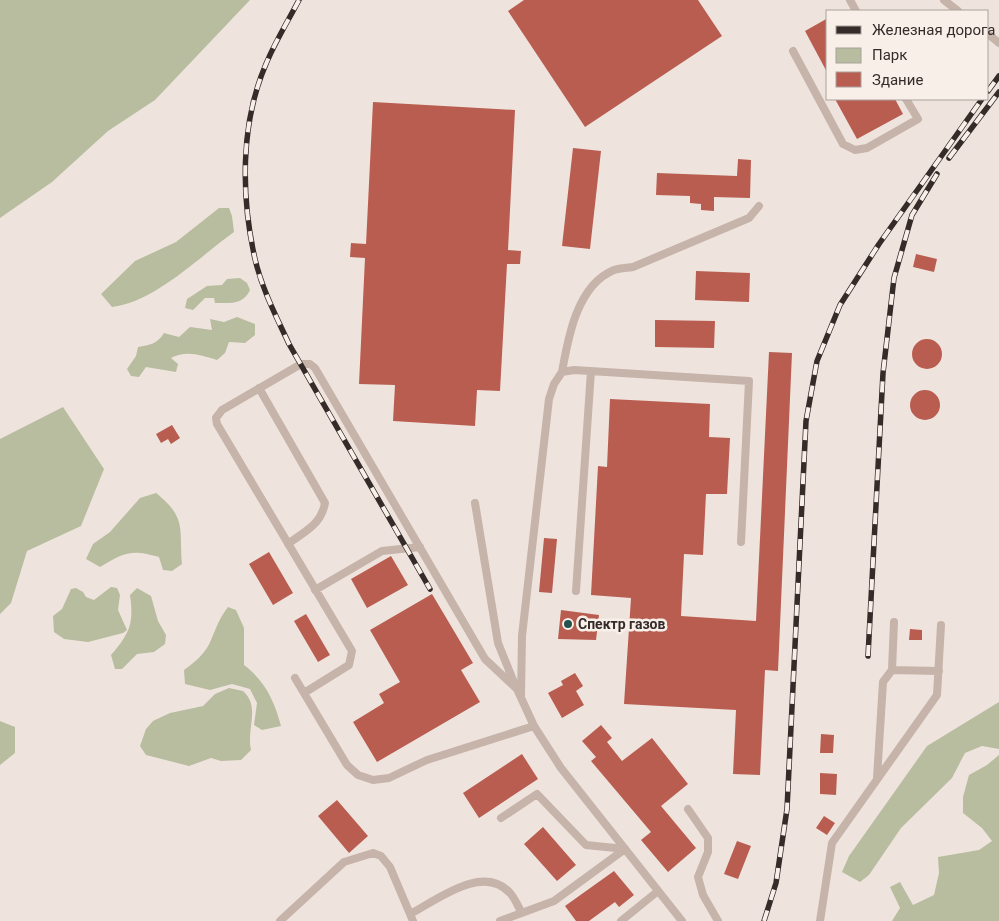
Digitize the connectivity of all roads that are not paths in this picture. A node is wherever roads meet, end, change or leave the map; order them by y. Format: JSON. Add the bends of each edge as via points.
{"nodes":[{"id":1,"x":944,"y":0,"type":"edge"},
{"id":2,"x":957,"y":10,"type":"edge"},
{"id":3,"x":989,"y":35,"type":"edge"},
{"id":4,"x":999,"y":43,"type":"edge"},
{"id":5,"x":793,"y":51,"type":"dead end"},
{"id":6,"x":907,"y":100,"type":"edge"},
{"id":7,"x":759,"y":206,"type":"dead end"},
{"id":8,"x":591,"y":371,"type":"junction"},
{"id":9,"x":562,"y":372,"type":"junction"},
{"id":10,"x":259,"y":388,"type":"junction"},
{"id":11,"x":475,"y":502,"type":"dead end"},
{"id":12,"x":741,"y":542,"type":"dead end"},
{"id":13,"x":288,"y":544,"type":"junction"},
{"id":14,"x":420,"y":547,"type":"junction"},
{"id":15,"x":316,"y":590,"type":"junction"},
{"id":16,"x":576,"y":591,"type":"dead end"},
{"id":17,"x":894,"y":622,"type":"dead end"},
{"id":18,"x":941,"y":625,"type":"dead end"},
{"id":19,"x":892,"y":670,"type":"junction"},
{"id":20,"x":938,"y":671,"type":"junction"},
{"id":21,"x":296,"y":678,"type":"dead end"},
{"id":22,"x":517,"y":689,"type":"junction"},
{"id":23,"x":304,"y":692,"type":"junction"},
{"id":24,"x":521,"y":699,"type":"junction"},
{"id":25,"x":534,"y":726,"type":"junction"},
{"id":26,"x":877,"y":779,"type":"junction"},
{"id":27,"x":688,"y":809,"type":"dead end"},
{"id":28,"x":501,"y":818,"type":"dead end"},
{"id":29,"x":625,"y":850,"type":"junction"},
{"id":30,"x":658,"y":891,"type":"junction"},
{"id":31,"x":522,"y":913,"type":"junction"},
{"id":32,"x":412,"y":918,"type":"edge"},
{"id":33,"x":280,"y":921,"type":"edge"},
{"id":34,"x":500,"y":921,"type":"edge"},
{"id":35,"x":621,"y":921,"type":"edge"},
{"id":36,"x":682,"y":921,"type":"edge"},
{"id":37,"x":718,"y":921,"type":"edge"},
{"id":38,"x":820,"y":921,"type":"edge"}],
"edges":[{"from":1,"to":2,"type":"lane"},
{"from":3,"to":4,"type":"lane"},
{"from":5,"to":6,"type":"lane","via":[[844,144],[855,150],[867,148],[918,119]]},
{"from":7,"to":9,"type":"lane","via":[[748,218],[634,267],[603,276],[587,294],[570,328]]},
{"from":8,"to":9,"type":"lane"},
{"from":8,"to":12,"type":"lane","via":[[749,381]]},
{"from":8,"to":16,"type":"lane"},
{"from":9,"to":24,"type":"lane","via":[[549,399],[522,636]]},
{"from":10,"to":13,"type":"lane","via":[[325,503],[323,516]]},
{"from":10,"to":13,"type":"lane","via":[[222,410],[217,424]]},
{"from":10,"to":14,"type":"lane","via":[[298,365],[310,364],[316,368]]},
{"from":11,"to":22,"type":"lane","via":[[498,642]]},
{"from":13,"to":15,"type":"lane"},
{"from":14,"to":15,"type":"lane","via":[[382,551]]},
{"from":14,"to":22,"type":"lane","via":[[485,658]]},
{"from":15,"to":23,"type":"lane","via":[[352,652],[352,659],[349,665]]},
{"from":17,"to":19,"type":"lane"},
{"from":18,"to":20,"type":"lane"},
{"from":19,"to":20,"type":"lane"},
{"from":19,"to":26,"type":"lane","via":[[883,682]]},
{"from":20,"to":26,"type":"lane","via":[[937,695]]},
{"from":21,"to":23,"type":"lane"},
{"from":22,"to":24,"type":"lane"},
{"from":23,"to":25,"type":"lane","via":[[347,765],[358,775],[373,780],[389,778],[427,760]]},
{"from":24,"to":25,"type":"lane"},
{"from":25,"to":29,"type":"lane","via":[[561,768]]},
{"from":26,"to":38,"type":"lane","via":[[832,842]]},
{"from":27,"to":37,"type":"lane","via":[[708,838],[708,852],[698,877],[703,895]]},
{"from":28,"to":29,"type":"lane","via":[[537,794],[586,845]]},
{"from":29,"to":30,"type":"lane"},
{"from":29,"to":31,"type":"lane","via":[[554,901]]},
{"from":30,"to":35,"type":"lane"},
{"from":30,"to":36,"type":"lane"},
{"from":31,"to":32,"type":"lane","via":[[510,893],[498,884],[483,880],[464,886]]},
{"from":31,"to":34,"type":"lane"},
{"from":32,"to":33,"type":"lane","via":[[390,867],[373,853],[344,862]]}]}
